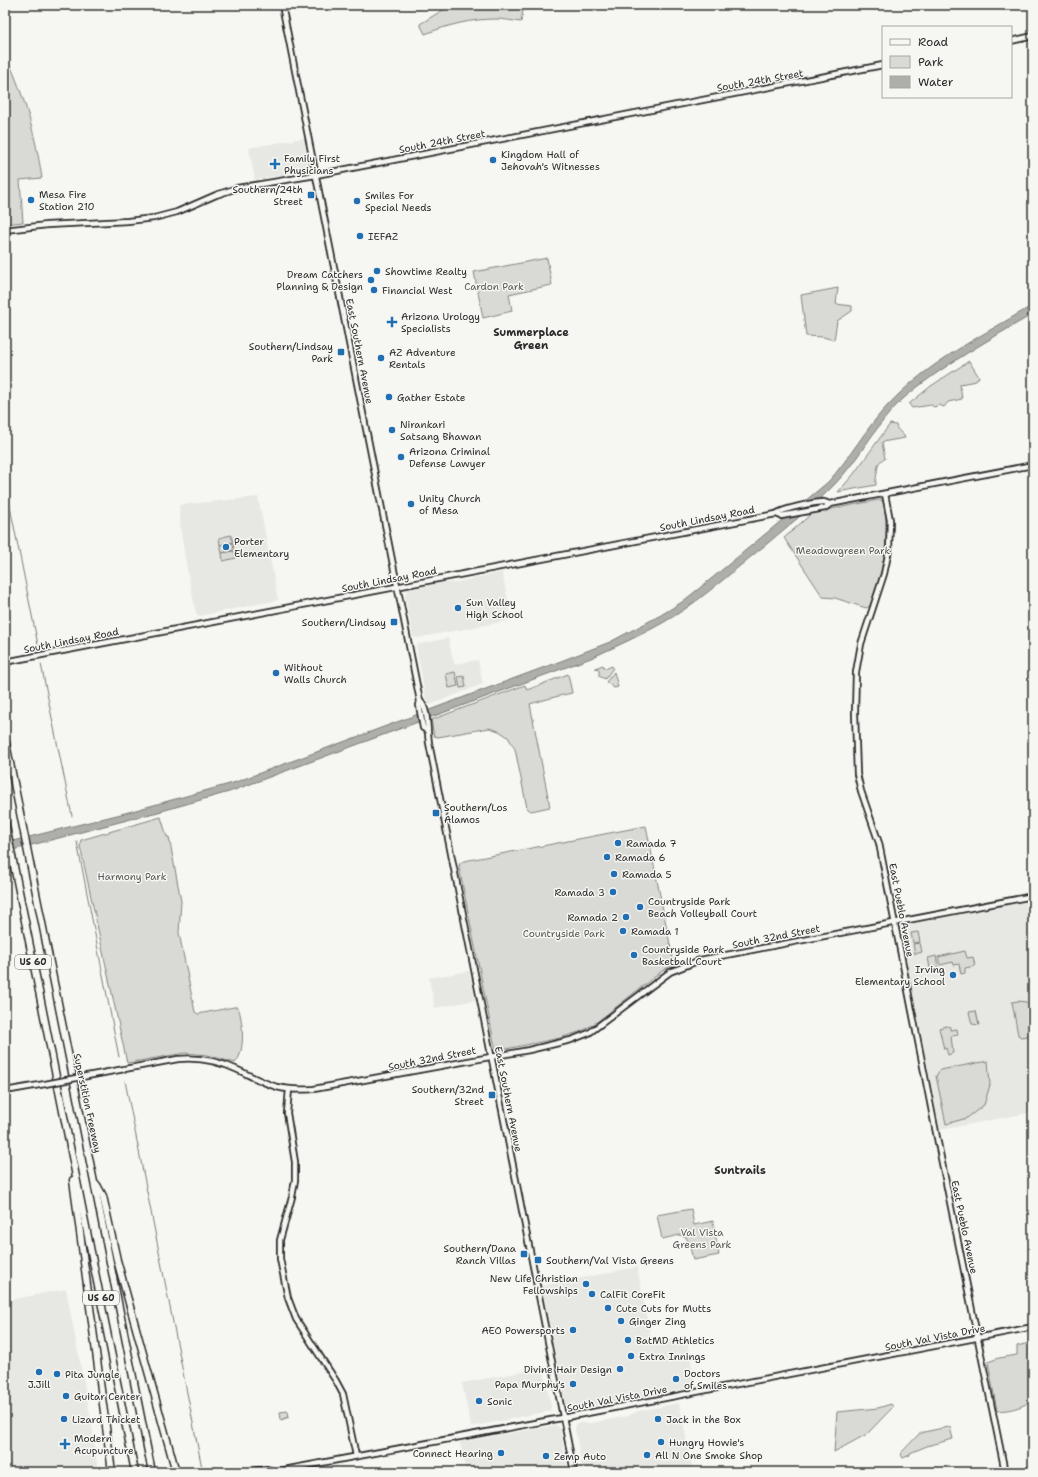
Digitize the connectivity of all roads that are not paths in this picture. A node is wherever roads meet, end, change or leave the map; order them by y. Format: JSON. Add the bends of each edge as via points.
{"nodes":[{"id":1,"x":282,"y":5,"type":"edge"},
{"id":2,"x":1033,"y":36,"type":"edge"},
{"id":3,"x":1012,"y":41,"type":"edge"},
{"id":4,"x":882,"y":65,"type":"edge"},
{"id":5,"x":316,"y":175,"type":"junction"},
{"id":6,"x":5,"y":230,"type":"edge"},
{"id":7,"x":1033,"y":465,"type":"edge"},
{"id":8,"x":885,"y":494,"type":"junction"},
{"id":9,"x":830,"y":504,"type":"junction"},
{"id":10,"x":776,"y":514,"type":"junction"},
{"id":11,"x":398,"y":586,"type":"junction"},
{"id":12,"x":5,"y":662,"type":"edge"},
{"id":13,"x":5,"y":738,"type":"edge"},
{"id":14,"x":5,"y":821,"type":"edge"},
{"id":15,"x":1033,"y":896,"type":"edge"},
{"id":16,"x":895,"y":923,"type":"junction"},
{"id":17,"x":492,"y":1056,"type":"junction"},
{"id":18,"x":289,"y":1089,"type":"junction"},
{"id":19,"x":5,"y":1091,"type":"edge"},
{"id":20,"x":66,"y":1124,"type":"junction"},
{"id":21,"x":94,"y":1178,"type":"junction"},
{"id":22,"x":1033,"y":1327,"type":"edge"},
{"id":23,"x":978,"y":1338,"type":"junction"},
{"id":24,"x":563,"y":1418,"type":"junction"},
{"id":25,"x":356,"y":1456,"type":"junction"},
{"id":26,"x":112,"y":1472,"type":"edge"},
{"id":27,"x":135,"y":1472,"type":"edge"},
{"id":28,"x":152,"y":1472,"type":"edge"},
{"id":29,"x":176,"y":1472,"type":"edge"},
{"id":30,"x":244,"y":1472,"type":"edge"},
{"id":31,"x":274,"y":1472,"type":"edge"},
{"id":32,"x":574,"y":1472,"type":"edge"},
{"id":33,"x":1005,"y":1472,"type":"edge"}],
"edges":[{"from":1,"to":5,"type":"main road","name":"East Southern Avenue"},
{"from":2,"to":3,"type":"main road"},
{"from":4,"to":5,"type":"main road","name":"South 24th Street"},
{"from":5,"to":6,"type":"main road","name":"South 24th Street","via":[[237,188],[177,212],[154,218]]},
{"from":5,"to":11,"type":"main road","name":"East Southern Avenue"},
{"from":7,"to":8,"type":"main road","name":"South Lindsay Road"},
{"from":8,"to":9,"type":"main road","name":"South Lindsay Road"},
{"from":8,"to":16,"type":"main road","name":"East Pueblo Avenue","via":[[890,520],[889,550],[858,657],[855,729],[860,788],[879,843]]},
{"from":9,"to":10,"type":"main road","name":"South Lindsay Road","via":[[818,503]]},
{"from":9,"to":10,"type":"main road","name":"South Lindsay Road","via":[[825,508],[781,516]]},
{"from":10,"to":11,"type":"main road","name":"South Lindsay Road"},
{"from":11,"to":12,"type":"main road","name":"South Lindsay Road"},
{"from":11,"to":17,"type":"main road","name":"East Southern Avenue","via":[[420,701],[424,704],[424,720],[428,726],[426,730]]},
{"from":13,"to":21,"type":"highway","name":"Superstition Freeway","number":"US 60"},
{"from":14,"to":20,"type":"highway","number":"US 60"},
{"from":15,"to":16,"type":"main road","name":"South 32nd Street"},
{"from":16,"to":17,"type":"main road","name":"South 32nd Street","via":[[700,960],[670,972],[590,1033],[566,1042]]},
{"from":16,"to":23,"type":"main road","name":"East Pueblo Avenue"},
{"from":17,"to":18,"type":"main road","name":"South 32nd Street","via":[[323,1088]]},
{"from":17,"to":24,"type":"main road","name":"East Southern Avenue"},
{"from":18,"to":19,"type":"main road","name":"South 32nd Street","bridge":true,"via":[[268,1084],[222,1064],[194,1058]]},
{"from":18,"to":25,"type":"main road","via":[[287,1113],[295,1162],[295,1180],[280,1240],[280,1260],[292,1310],[343,1394]]},
{"from":20,"to":26,"type":"highway"},
{"from":20,"to":27,"type":"highway","number":"US 60"},
{"from":21,"to":28,"type":"highway","name":"Superstition Freeway","number":"US 60"},
{"from":21,"to":29,"type":"highway","via":[[103,1196],[117,1260]]},
{"from":22,"to":23,"type":"main road","name":"South Val Vista Drive"},
{"from":23,"to":24,"type":"main road","name":"South Val Vista Drive"},
{"from":23,"to":33,"type":"main road","name":"East Pueblo Avenue"},
{"from":24,"to":25,"type":"main road","name":"South Val Vista Drive"},
{"from":24,"to":32,"type":"main road","name":"East Southern Avenue"},
{"from":25,"to":31,"type":"main road","name":"South Val Vista Drive"},
{"from":30,"to":31,"type":"main road","name":"South Val Vista Drive","via":[[266,1469]]}]}
